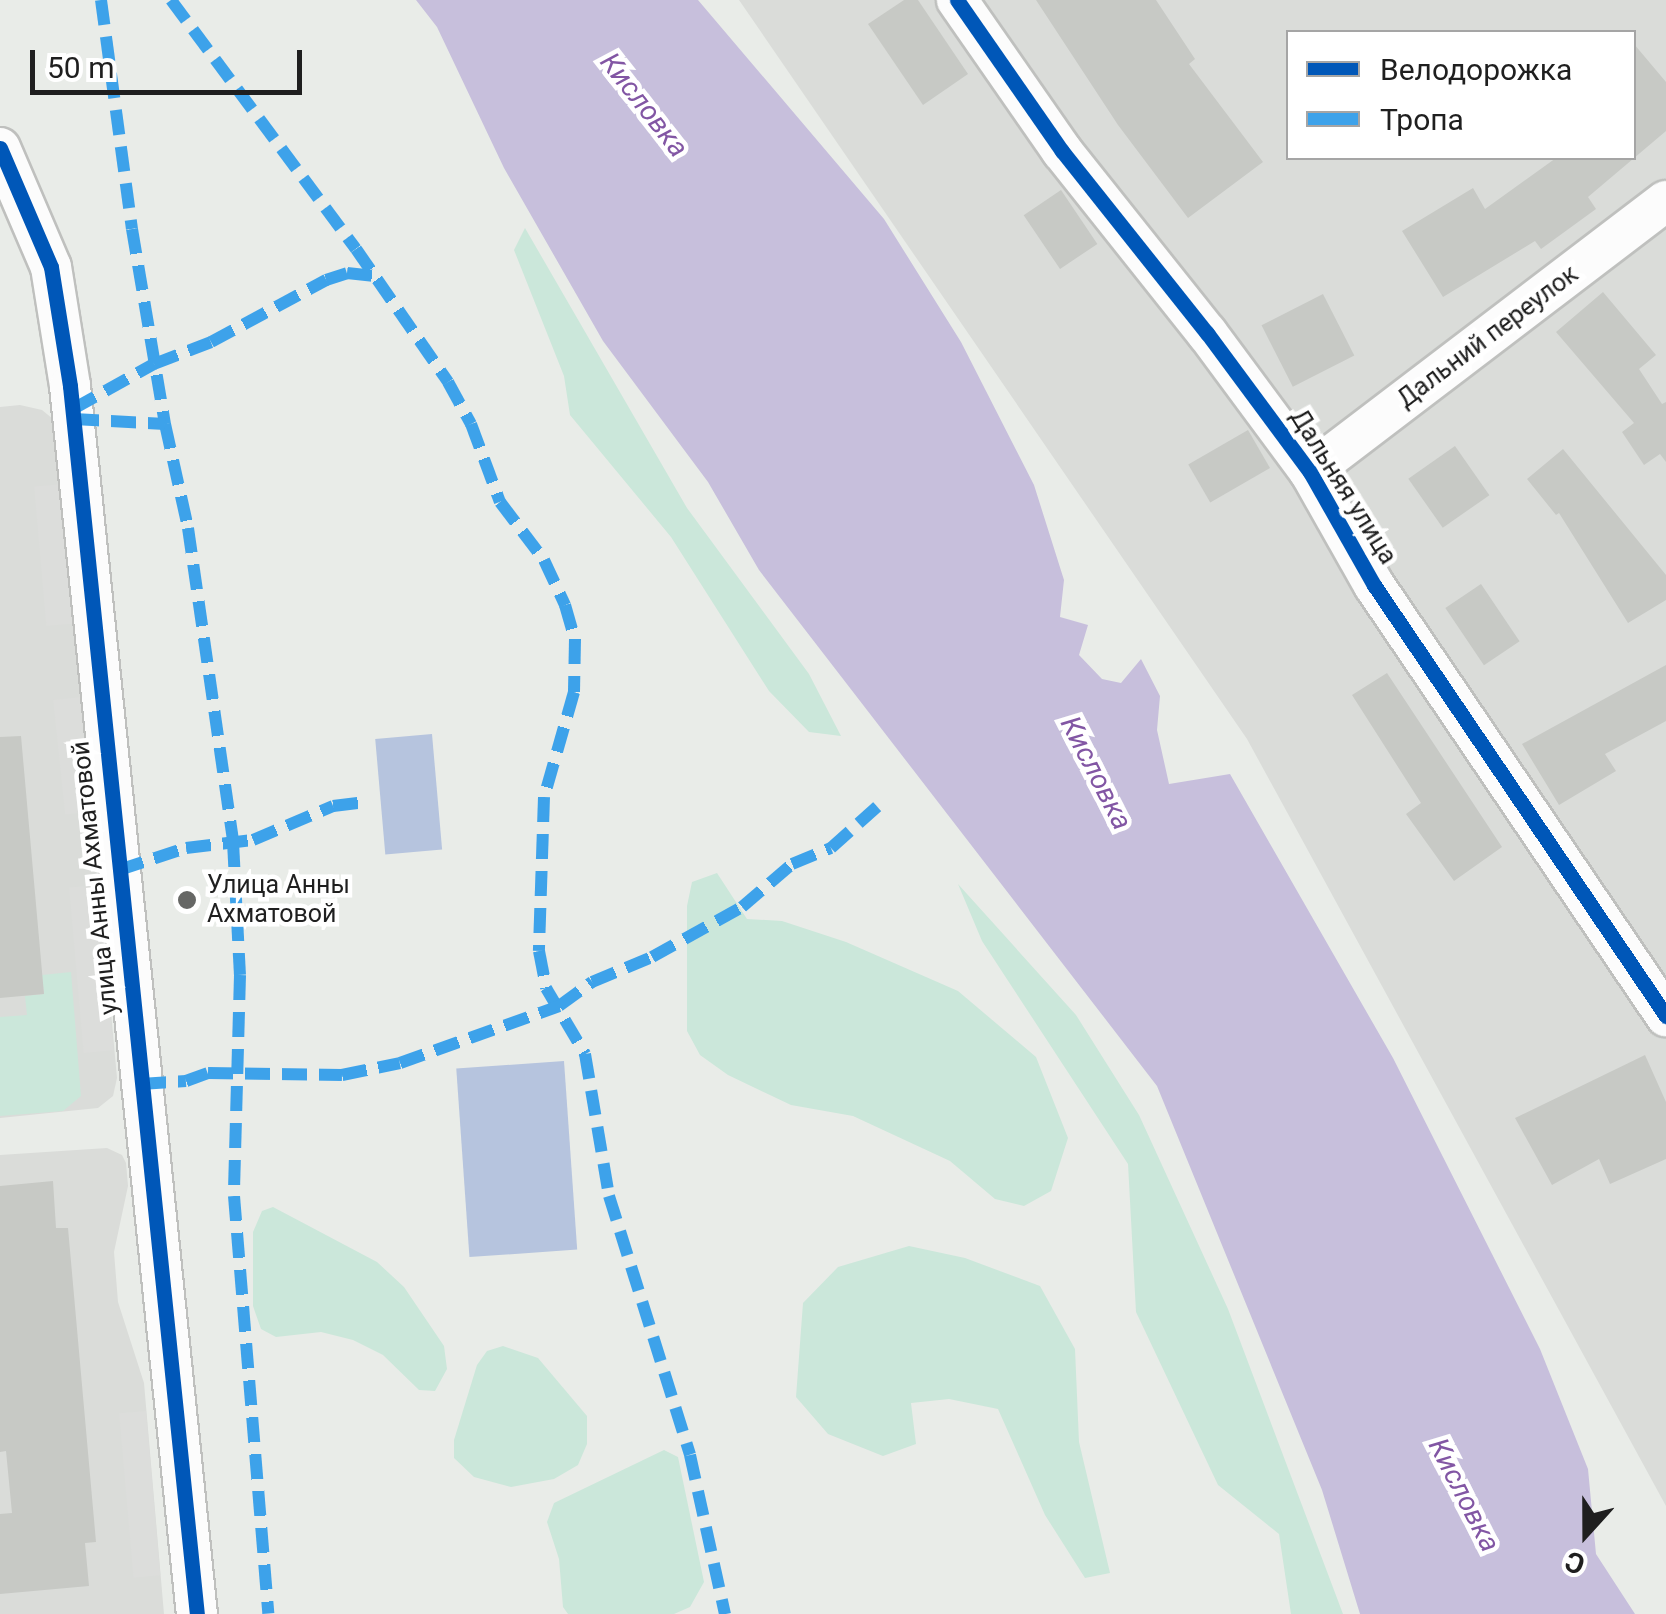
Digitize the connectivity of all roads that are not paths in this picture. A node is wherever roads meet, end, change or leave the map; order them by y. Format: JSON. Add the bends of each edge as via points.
{"nodes":[{"id":1,"x":958,"y":0,"type":"edge"},
{"id":2,"x":0,"y":148,"type":"edge"},
{"id":3,"x":1666,"y":200,"type":"edge"},
{"id":4,"x":1310,"y":472,"type":"junction"},
{"id":5,"x":1666,"y":1016,"type":"edge"},
{"id":6,"x":197,"y":1614,"type":"edge"}],
"edges":[{"from":1,"to":4,"type":"street","name":"Дальняя улица","via":[[1062,151]]},
{"from":2,"to":6,"type":"street","name":"улица Анны Ахматовой","via":[[50,266],[70,386]]},
{"from":3,"to":4,"type":"street","name":"Дальний переулок"},
{"from":4,"to":5,"type":"street","name":"Дальняя улица","via":[[1374,585]]}]}
